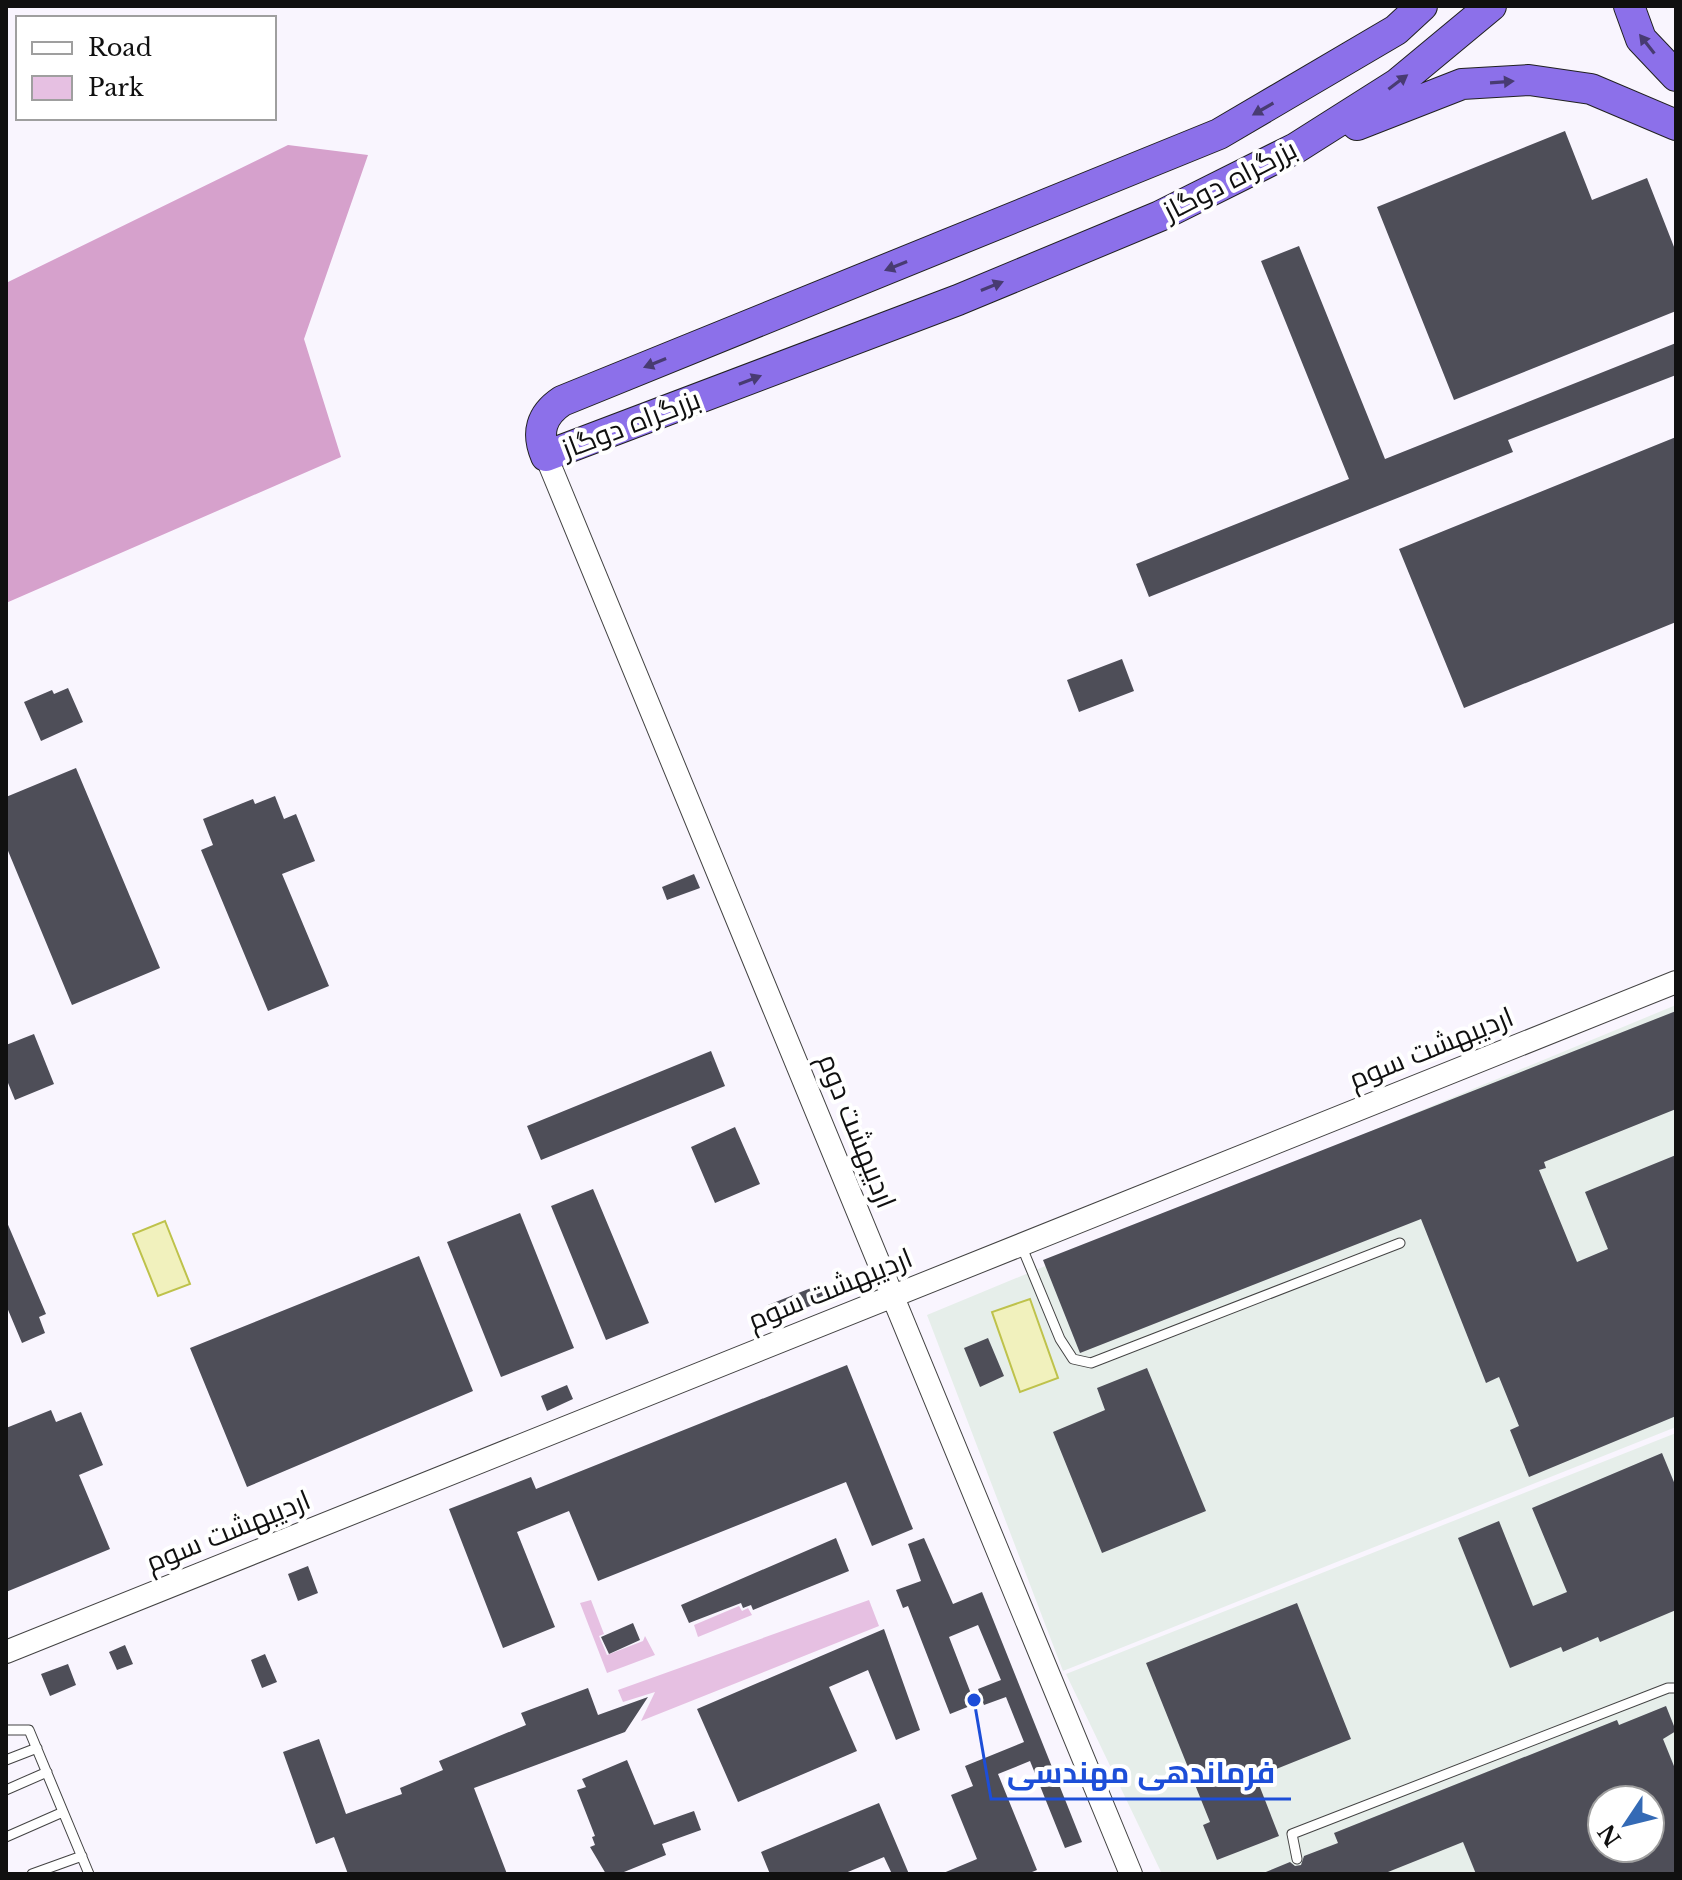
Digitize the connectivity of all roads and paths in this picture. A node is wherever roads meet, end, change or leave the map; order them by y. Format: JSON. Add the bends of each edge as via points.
{"nodes":[{"id":1,"x":1391,"y":6,"type":"edge"},
{"id":2,"x":1422,"y":6,"type":"edge"},
{"id":3,"x":1491,"y":6,"type":"edge"},
{"id":4,"x":1629,"y":6,"type":"edge"},
{"id":5,"x":1676,"y":76,"type":"edge"},
{"id":6,"x":1311,"y":81,"type":"junction"},
{"id":7,"x":1676,"y":125,"type":"edge"},
{"id":8,"x":1296,"y":148,"type":"junction"},
{"id":9,"x":546,"y":456,"type":"junction"},
{"id":10,"x":1676,"y":982,"type":"edge"},
{"id":11,"x":1400,"y":1243,"type":"dead end"},
{"id":12,"x":1021,"y":1245,"type":"junction"},
{"id":13,"x":893,"y":1296,"type":"junction"},
{"id":14,"x":6,"y":1652,"type":"edge"},
{"id":15,"x":1676,"y":1688,"type":"edge"},
{"id":16,"x":6,"y":1730,"type":"edge"},
{"id":17,"x":37,"y":1748,"type":"junction"},
{"id":18,"x":6,"y":1760,"type":"edge"},
{"id":19,"x":47,"y":1772,"type":"junction"},
{"id":20,"x":6,"y":1790,"type":"edge"},
{"id":21,"x":63,"y":1812,"type":"junction"},
{"id":22,"x":6,"y":1837,"type":"edge"},
{"id":23,"x":82,"y":1856,"type":"junction"},
{"id":24,"x":1297,"y":1859,"type":"dead end"},
{"id":25,"x":32,"y":1874,"type":"edge"},
{"id":26,"x":89,"y":1874,"type":"edge"},
{"id":27,"x":1131,"y":1874,"type":"edge"}],
"edges":[{"from":1,"to":6,"type":"highway"},
{"from":2,"to":6,"type":"highway","name":"بزرگراه دوگاز","via":[[1396,30]]},
{"from":8,"to":3,"type":"highway","name":"بزرگراه دوگاز","one_way":true,"via":[[1397,84]]},
{"from":5,"to":4,"type":"highway","one_way":true,"via":[[1641,39]]},
{"from":6,"to":9,"type":"highway","name":"بزرگراه دوگاز","one_way":true,"via":[[1219,134],[562,401],[541,424]]},
{"from":8,"to":7,"type":"highway","one_way":true,"via":[[1462,84],[1529,80],[1591,89]]},
{"from":9,"to":8,"type":"highway","name":"بزرگراه دوگاز","one_way":true,"via":[[958,300],[1160,216]]},
{"from":9,"to":13,"type":"street","name":"اردیبهشت دوم"},
{"from":10,"to":12,"type":"street","name":"اردیبهشت سوم"},
{"from":11,"to":12,"type":"lane","via":[[1091,1363],[1079,1363],[1066,1349]]},
{"from":12,"to":13,"type":"street","name":"اردیبهشت سوم"},
{"from":13,"to":14,"type":"street","name":"اردیبهشت سوم"},
{"from":13,"to":27,"type":"street","name":"اردیبهشت دوم"},
{"from":15,"to":24,"type":"lane","via":[[1292,1834]]},
{"from":16,"to":17,"type":"lane","via":[[29,1730]]},
{"from":17,"to":18,"type":"lane"},
{"from":17,"to":19,"type":"lane"},
{"from":19,"to":20,"type":"lane"},
{"from":19,"to":21,"type":"lane"},
{"from":21,"to":22,"type":"lane"},
{"from":21,"to":23,"type":"lane"},
{"from":23,"to":25,"type":"lane"},
{"from":23,"to":26,"type":"lane"}]}
